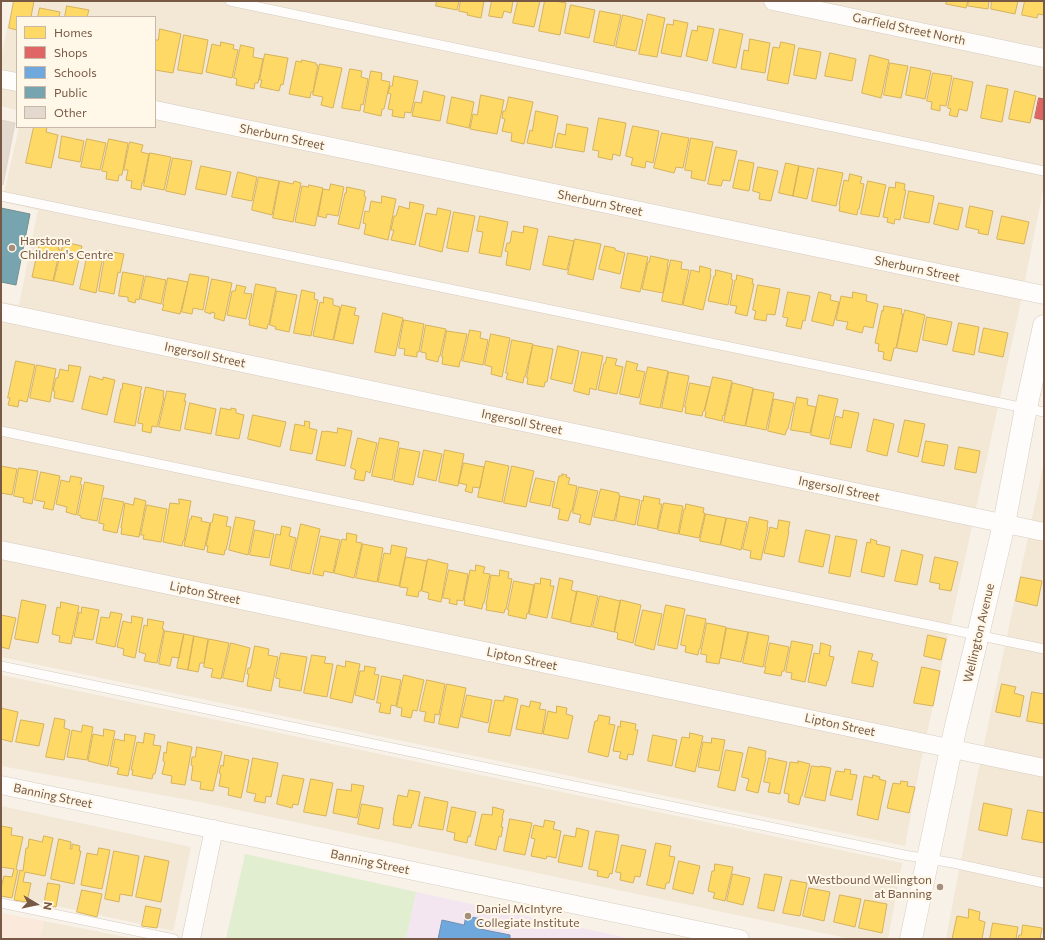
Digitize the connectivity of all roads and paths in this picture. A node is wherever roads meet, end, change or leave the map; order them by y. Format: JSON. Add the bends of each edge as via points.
{"nodes":[{"id":1,"x":230,"y":1,"type":"edge"},
{"id":2,"x":773,"y":1,"type":"edge"},
{"id":3,"x":1044,"y":58,"type":"edge"},
{"id":4,"x":1,"y":78,"type":"edge"},
{"id":5,"x":16,"y":82,"type":"edge"},
{"id":6,"x":156,"y":110,"type":"edge"},
{"id":7,"x":1044,"y":171,"type":"edge"},
{"id":8,"x":1,"y":196,"type":"edge"},
{"id":9,"x":1044,"y":295,"type":"edge"},
{"id":10,"x":1,"y":312,"type":"edge"},
{"id":11,"x":1044,"y":326,"type":"edge"},
{"id":12,"x":1035,"y":410,"type":"edge"},
{"id":13,"x":1,"y":431,"type":"edge"},
{"id":14,"x":1004,"y":524,"type":"junction"},
{"id":15,"x":1044,"y":532,"type":"edge"},
{"id":16,"x":1,"y":550,"type":"edge"},
{"id":17,"x":978,"y":635,"type":"junction"},
{"id":18,"x":1044,"y":649,"type":"edge"},
{"id":19,"x":1,"y":666,"type":"edge"},
{"id":20,"x":951,"y":749,"type":"junction"},
{"id":21,"x":1044,"y":768,"type":"edge"},
{"id":22,"x":1,"y":785,"type":"edge"},
{"id":23,"x":214,"y":829,"type":"junction"},
{"id":24,"x":927,"y":859,"type":"junction"},
{"id":25,"x":1044,"y":883,"type":"edge"},
{"id":26,"x":1,"y":902,"type":"edge"},
{"id":27,"x":174,"y":939,"type":"edge"},
{"id":28,"x":190,"y":939,"type":"edge"},
{"id":29,"x":740,"y":939,"type":"edge"},
{"id":30,"x":911,"y":939,"type":"edge"}],
"edges":[{"from":1,"to":7,"type":"lane"},
{"from":2,"to":3,"type":"street","name":"Garfield Street North"},
{"from":4,"to":5,"type":"street"},
{"from":6,"to":9,"type":"street","name":"Sherburn Street"},
{"from":8,"to":12,"type":"lane"},
{"from":10,"to":14,"type":"street","name":"Ingersoll Street"},
{"from":11,"to":12,"type":"street","name":"Wellington Avenue"},
{"from":12,"to":14,"type":"street","name":"Wellington Avenue"},
{"from":13,"to":17,"type":"lane"},
{"from":14,"to":15,"type":"street","name":"Ingersoll Street"},
{"from":14,"to":17,"type":"street","name":"Wellington Avenue"},
{"from":16,"to":20,"type":"street","name":"Lipton Street"},
{"from":17,"to":18,"type":"lane"},
{"from":17,"to":20,"type":"street","name":"Wellington Avenue"},
{"from":19,"to":24,"type":"lane"},
{"from":20,"to":21,"type":"street","name":"Lipton Street"},
{"from":20,"to":24,"type":"street","name":"Wellington Avenue"},
{"from":22,"to":23,"type":"street","name":"Banning Street"},
{"from":23,"to":28,"type":"street"},
{"from":23,"to":29,"type":"street","name":"Banning Street"},
{"from":24,"to":25,"type":"lane"},
{"from":24,"to":30,"type":"street","name":"Wellington Avenue"},
{"from":26,"to":27,"type":"lane"}]}
